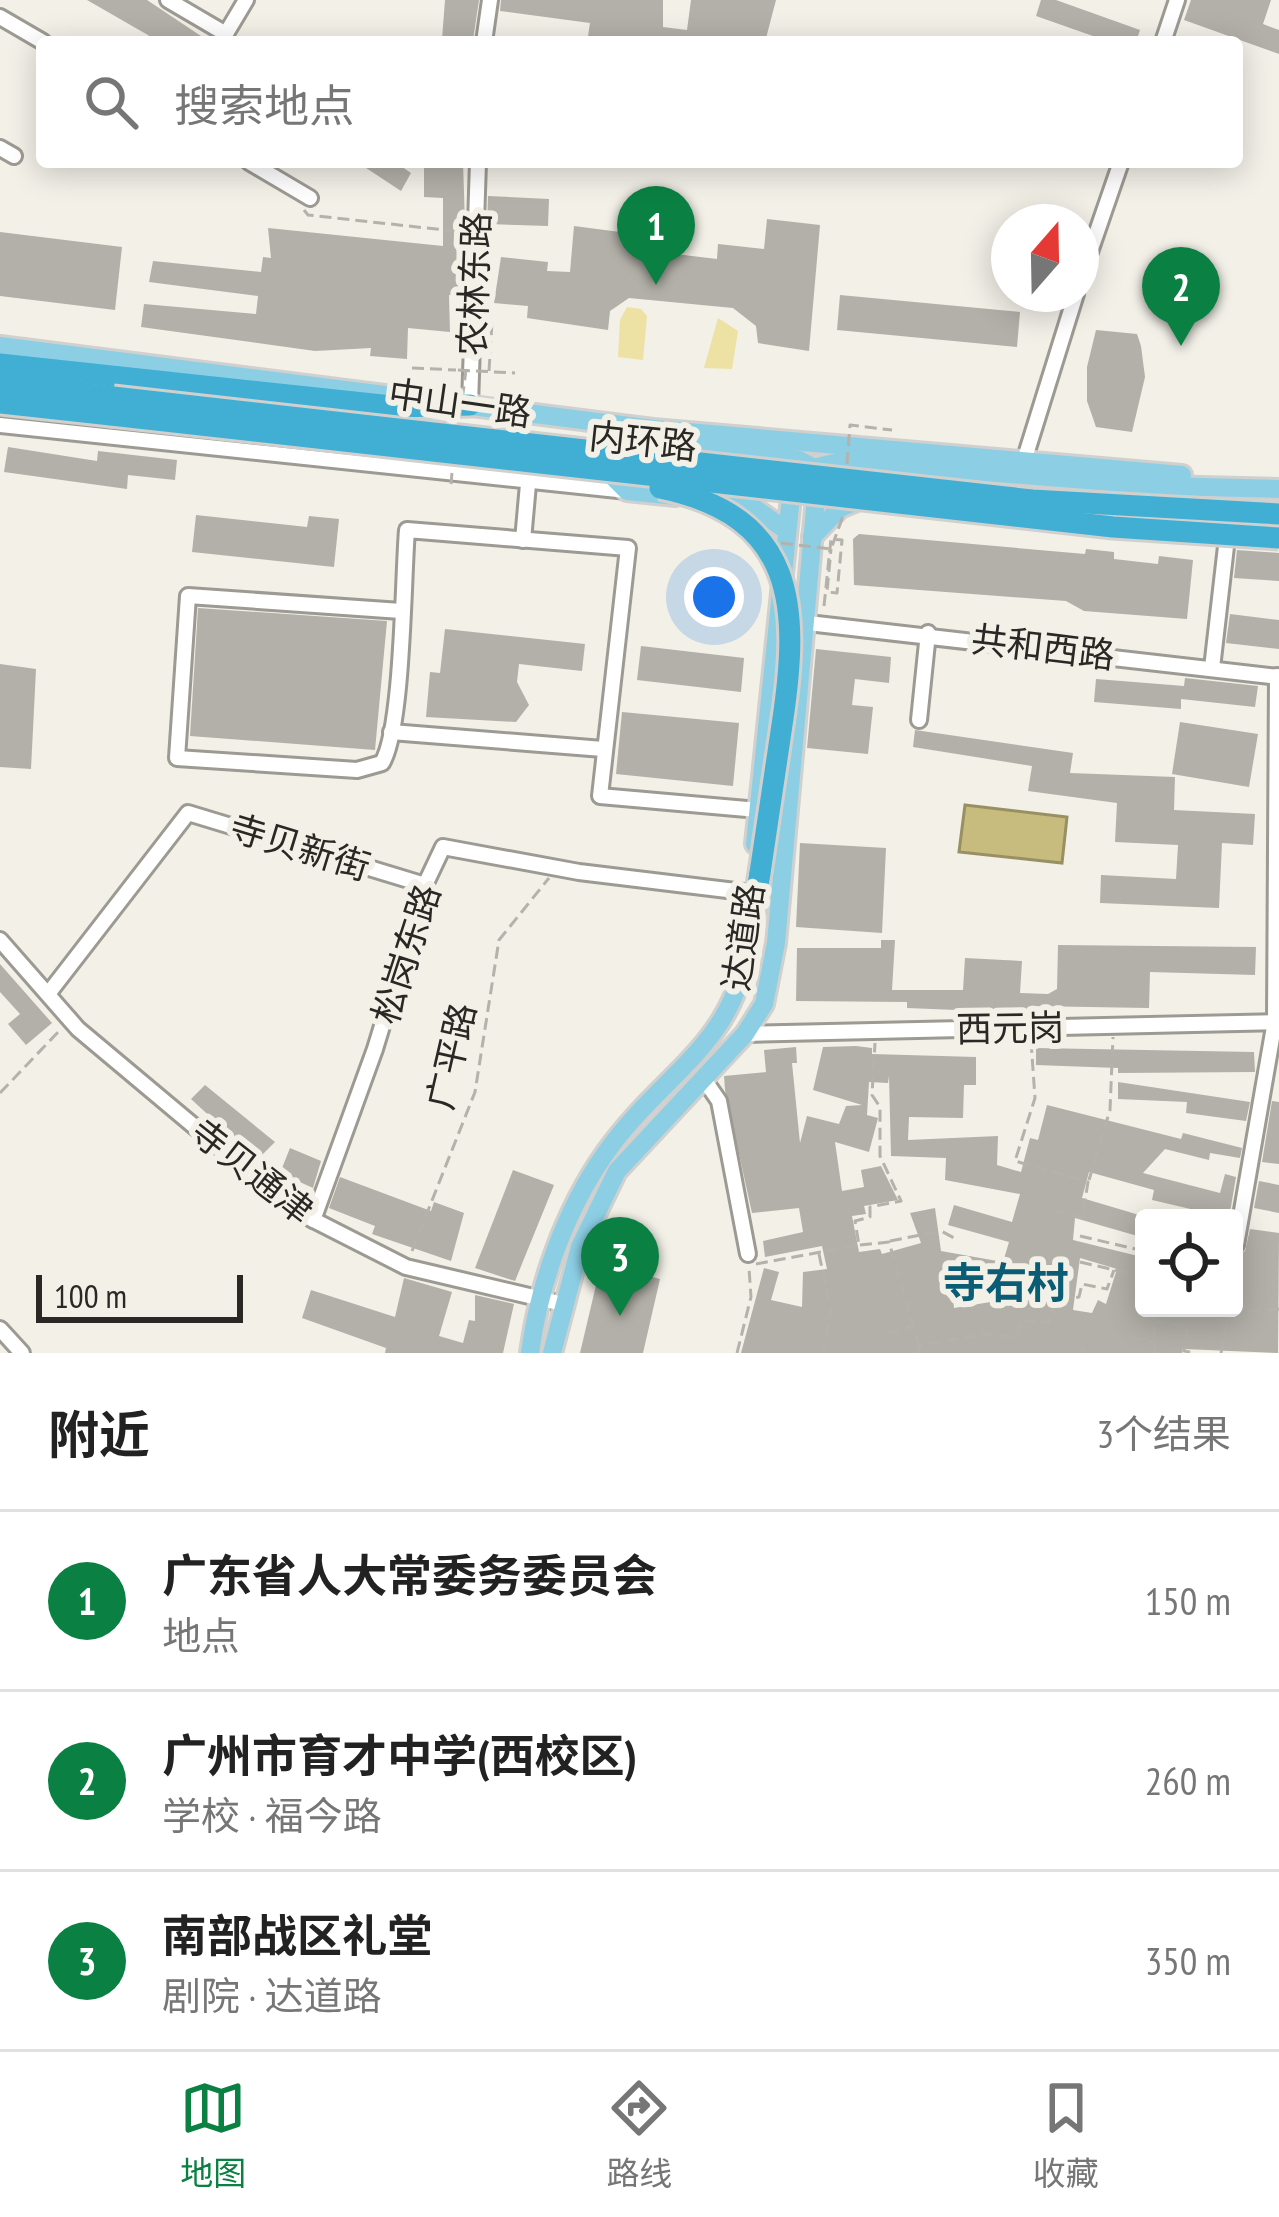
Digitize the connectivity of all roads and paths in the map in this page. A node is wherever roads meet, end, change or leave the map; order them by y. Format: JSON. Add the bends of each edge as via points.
{"nodes":[{"id":1,"x":168,"y":0,"type":"edge"},
{"id":2,"x":246,"y":0,"type":"edge"},
{"id":3,"x":490,"y":0,"type":"edge"},
{"id":4,"x":1177,"y":0,"type":"edge"},
{"id":5,"x":0,"y":17,"type":"edge"},
{"id":6,"x":220,"y":36,"type":"edge"},
{"id":7,"x":224,"y":36,"type":"edge"},
{"id":8,"x":485,"y":36,"type":"edge"},
{"id":9,"x":1164,"y":36,"type":"edge"},
{"id":10,"x":36,"y":38,"type":"edge"},
{"id":11,"x":260,"y":168,"type":"edge"},
{"id":12,"x":478,"y":168,"type":"edge"},
{"id":13,"x":1119,"y":168,"type":"edge"},
{"id":14,"x":310,"y":198,"type":"joint"},
{"id":15,"x":1099,"y":226,"type":"edge"},
{"id":16,"x":476,"y":234,"type":"junction"},
{"id":17,"x":1070,"y":312,"type":"edge"},
{"id":18,"x":492,"y":322,"type":"dead end"},
{"id":19,"x":0,"y":346,"type":"edge"},
{"id":20,"x":0,"y":364,"type":"edge"},
{"id":21,"x":412,"y":368,"type":"dead end"},
{"id":22,"x":489,"y":371,"type":"junction"},
{"id":23,"x":515,"y":374,"type":"dead end"},
{"id":24,"x":0,"y":384,"type":"edge"},
{"id":25,"x":0,"y":400,"type":"edge"},
{"id":26,"x":470,"y":405,"type":"junction"},
{"id":27,"x":0,"y":424,"type":"edge"},
{"id":28,"x":653,"y":429,"type":"junction"},
{"id":29,"x":530,"y":456,"type":"junction"},
{"id":30,"x":500,"y":459,"type":"junction"},
{"id":31,"x":838,"y":460,"type":"junction"},
{"id":32,"x":1024,"y":461,"type":"junction"},
{"id":33,"x":598,"y":462,"type":"junction"},
{"id":34,"x":809,"y":466,"type":"junction"},
{"id":35,"x":650,"y":468,"type":"junction"},
{"id":36,"x":528,"y":481,"type":"junction"},
{"id":37,"x":793,"y":484,"type":"junction"},
{"id":38,"x":1279,"y":485,"type":"edge"},
{"id":39,"x":826,"y":488,"type":"junction"},
{"id":40,"x":627,"y":491,"type":"junction"},
{"id":41,"x":884,"y":494,"type":"junction"},
{"id":42,"x":1279,"y":514,"type":"edge"},
{"id":43,"x":1228,"y":529,"type":"junction"},
{"id":44,"x":788,"y":531,"type":"junction"},
{"id":45,"x":1279,"y":534,"type":"edge"},
{"id":46,"x":812,"y":537,"type":"junction"},
{"id":47,"x":523,"y":540,"type":"junction"},
{"id":48,"x":767,"y":541,"type":"dead end"},
{"id":49,"x":826,"y":603,"type":"dead end"},
{"id":50,"x":400,"y":611,"type":"junction"},
{"id":51,"x":808,"y":623,"type":"junction"},
{"id":52,"x":928,"y":633,"type":"junction"},
{"id":53,"x":1212,"y":668,"type":"junction"},
{"id":54,"x":1278,"y":676,"type":"edge"},
{"id":55,"x":920,"y":719,"type":"dead end"},
{"id":56,"x":391,"y":732,"type":"junction"},
{"id":57,"x":603,"y":749,"type":"junction"},
{"id":58,"x":758,"y":810,"type":"junction"},
{"id":59,"x":557,"y":868,"type":"junction"},
{"id":60,"x":756,"y":883,"type":"junction"},
{"id":61,"x":425,"y":885,"type":"junction"},
{"id":62,"x":749,"y":939,"type":"joint"},
{"id":63,"x":0,"y":940,"type":"edge"},
{"id":64,"x":48,"y":994,"type":"junction"},
{"id":65,"x":70,"y":1020,"type":"junction"},
{"id":66,"x":1277,"y":1022,"type":"edge"},
{"id":67,"x":1114,"y":1025,"type":"junction"},
{"id":68,"x":1030,"y":1028,"type":"junction"},
{"id":69,"x":876,"y":1031,"type":"junction"},
{"id":70,"x":745,"y":1034,"type":"junction"},
{"id":71,"x":704,"y":1078,"type":"junction"},
{"id":72,"x":0,"y":1094,"type":"edge"},
{"id":73,"x":1088,"y":1182,"type":"junction"},
{"id":74,"x":1243,"y":1209,"type":"edge"},
{"id":75,"x":1058,"y":1211,"type":"dead end"},
{"id":76,"x":313,"y":1220,"type":"junction"},
{"id":77,"x":1080,"y":1237,"type":"dead end"},
{"id":78,"x":958,"y":1240,"type":"dead end"},
{"id":79,"x":889,"y":1242,"type":"junction"},
{"id":80,"x":859,"y":1245,"type":"junction"},
{"id":81,"x":1135,"y":1250,"type":"edge"},
{"id":82,"x":819,"y":1252,"type":"junction"},
{"id":83,"x":748,"y":1260,"type":"junction"},
{"id":84,"x":1080,"y":1262,"type":"dead end"},
{"id":85,"x":406,"y":1267,"type":"junction"},
{"id":86,"x":1114,"y":1270,"type":"junction"},
{"id":87,"x":1135,"y":1275,"type":"edge"},
{"id":88,"x":541,"y":1298,"type":"junction"},
{"id":89,"x":563,"y":1304,"type":"junction"},
{"id":90,"x":1279,"y":1309,"type":"edge"},
{"id":91,"x":1243,"y":1312,"type":"edge"},
{"id":92,"x":1154,"y":1317,"type":"edge"},
{"id":93,"x":1228,"y":1317,"type":"edge"},
{"id":94,"x":1154,"y":1322,"type":"junction"},
{"id":95,"x":913,"y":1327,"type":"junction"},
{"id":96,"x":0,"y":1329,"type":"edge"},
{"id":97,"x":887,"y":1333,"type":"dead end"},
{"id":98,"x":1130,"y":1337,"type":"dead end"},
{"id":99,"x":946,"y":1341,"type":"junction"},
{"id":100,"x":1158,"y":1344,"type":"junction"},
{"id":101,"x":919,"y":1345,"type":"junction"},
{"id":102,"x":22,"y":1353,"type":"edge"},
{"id":103,"x":530,"y":1353,"type":"edge"},
{"id":104,"x":552,"y":1353,"type":"edge"},
{"id":105,"x":737,"y":1353,"type":"edge"},
{"id":106,"x":823,"y":1353,"type":"edge"},
{"id":107,"x":919,"y":1353,"type":"edge"},
{"id":108,"x":950,"y":1353,"type":"edge"},
{"id":109,"x":1155,"y":1353,"type":"edge"},
{"id":110,"x":1195,"y":1353,"type":"edge"},
{"id":111,"x":1222,"y":1353,"type":"edge"}],
"edges":[{"from":1,"to":6,"type":"street"},
{"from":2,"to":7,"type":"street"},
{"from":3,"to":8,"type":"street"},
{"from":4,"to":9,"type":"street"},
{"from":5,"to":10,"type":"street"},
{"from":11,"to":14,"type":"street"},
{"from":12,"to":16,"type":"street","name":"农林东路"},
{"from":13,"to":15,"type":"street"},
{"from":14,"to":16,"type":"path","via":[[308,215]]},
{"from":16,"to":26,"type":"street","name":"农林东路"},
{"from":17,"to":32,"type":"street"},
{"from":18,"to":22,"type":"path"},
{"from":19,"to":26,"type":"main road","name":"中山一路"},
{"from":20,"to":26,"type":"highway","via":[[432,409]]},
{"from":21,"to":22,"type":"path","bridge":true},
{"from":22,"to":23,"type":"path","bridge":true},
{"from":24,"to":42,"type":"highway","name":"内环路","bridge":true,"via":[[1009,497]]},
{"from":25,"to":29,"type":"main road","name":"中山一路"},
{"from":25,"to":30,"type":"highway","name":"内环路","bridge":true},
{"from":26,"to":28,"type":"main road","name":"中山一路"},
{"from":27,"to":36,"type":"street"},
{"from":28,"to":32,"type":"main road","name":"中山一路"},
{"from":28,"to":34,"type":"main road"},
{"from":28,"to":35,"type":"main road"},
{"from":29,"to":33,"type":"main road","name":"中山一路"},
{"from":29,"to":36,"type":"street"},
{"from":30,"to":45,"type":"highway","name":"内环路","bridge":true,"via":[[1113,527]]},
{"from":30,"to":60,"type":"highway","bridge":true,"via":[[710,502],[752,530],[776,562],[792,642]]},
{"from":31,"to":34,"type":"main road"},
{"from":31,"to":38,"type":"main road","via":[[1116,483]]},
{"from":31,"to":39,"type":"main road","name":"达道路"},
{"from":32,"to":38,"type":"main road","name":"中山一路"},
{"from":33,"to":35,"type":"main road","name":"中山一路"},
{"from":33,"to":40,"type":"main road"},
{"from":34,"to":37,"type":"main road"},
{"from":34,"to":39,"type":"main road"},
{"from":35,"to":37,"type":"main road","name":"中山一路"},
{"from":36,"to":40,"type":"street"},
{"from":36,"to":47,"type":"street"},
{"from":37,"to":39,"type":"main road","name":"中山一路"},
{"from":37,"to":44,"type":"main road","name":"达道路"},
{"from":39,"to":41,"type":"main road","name":"中山一路"},
{"from":39,"to":46,"type":"main road","name":"达道路"},
{"from":40,"to":44,"type":"main road","via":[[750,505]]},
{"from":41,"to":43,"type":"main road","name":"中山一路"},
{"from":41,"to":46,"type":"main road","via":[[840,508]]},
{"from":43,"to":45,"type":"main road","name":"中山一路"},
{"from":43,"to":53,"type":"street"},
{"from":44,"to":58,"type":"main road","name":"达道路"},
{"from":46,"to":51,"type":"main road","name":"达道路"},
{"from":47,"to":50,"type":"street","via":[[407,530]]},
{"from":47,"to":57,"type":"street","via":[[628,548]]},
{"from":48,"to":49,"type":"path","bridge":true,"via":[[810,547],[831,549],[827,592],[837,593],[842,540],[831,539],[830,560],[828,582]]},
{"from":50,"to":56,"type":"street"},
{"from":50,"to":56,"type":"street","via":[[188,596],[177,758],[367,770],[382,763]]},
{"from":51,"to":52,"type":"street","name":"共和西路"},
{"from":51,"to":70,"type":"main road","name":"达道路","via":[[776,943],[764,1004]]},
{"from":52,"to":53,"type":"street","name":"共和西路"},
{"from":52,"to":55,"type":"street"},
{"from":53,"to":54,"type":"street","name":"共和西路"},
{"from":54,"to":66,"type":"street"},
{"from":56,"to":57,"type":"street"},
{"from":57,"to":58,"type":"street","via":[[600,796]]},
{"from":58,"to":60,"type":"main road","name":"达道路"},
{"from":59,"to":60,"type":"street","name":"松岗东路"},
{"from":59,"to":61,"type":"street","name":"松岗东路","via":[[443,847]]},
{"from":59,"to":85,"type":"path","name":"广平路","via":[[499,940],[475,1092]]},
{"from":60,"to":62,"type":"highway"},
{"from":61,"to":64,"type":"street","name":"寺贝新街","via":[[188,812]]},
{"from":61,"to":76,"type":"street","name":"松岗东路"},
{"from":62,"to":88,"type":"main road","name":"达道路","via":[[733,1009],[606,1152]]},
{"from":63,"to":64,"type":"street","name":"寺贝通津"},
{"from":64,"to":65,"type":"street","name":"寺贝通津"},
{"from":65,"to":72,"type":"path"},
{"from":65,"to":76,"type":"street","name":"寺贝通津"},
{"from":66,"to":67,"type":"street","name":"西元岗"},
{"from":66,"to":74,"type":"street"},
{"from":67,"to":68,"type":"street","name":"西元岗"},
{"from":67,"to":73,"type":"path","via":[[1110,1110]]},
{"from":68,"to":69,"type":"street","name":"西元岗"},
{"from":68,"to":73,"type":"path","via":[[1035,1098],[1015,1161]]},
{"from":69,"to":70,"type":"street","name":"西元岗"},
{"from":69,"to":80,"type":"path","via":[[872,1095],[880,1107],[880,1156],[901,1201],[870,1207],[870,1217],[855,1221]]},
{"from":70,"to":71,"type":"main road","name":"达道路"},
{"from":71,"to":83,"type":"street","via":[[719,1101]]},
{"from":71,"to":89,"type":"main road","name":"达道路","via":[[617,1172],[580,1246]]},
{"from":73,"to":75,"type":"path","via":[[1082,1218]]},
{"from":76,"to":85,"type":"street","name":"寺贝通津"},
{"from":77,"to":81,"type":"path"},
{"from":78,"to":79,"type":"path","via":[[941,1231]]},
{"from":79,"to":80,"type":"path"},
{"from":79,"to":95,"type":"path"},
{"from":80,"to":82,"type":"path"},
{"from":82,"to":83,"type":"path"},
{"from":82,"to":106,"type":"path","via":[[831,1311]]},
{"from":83,"to":105,"type":"path","via":[[751,1297]]},
{"from":84,"to":86,"type":"path"},
{"from":85,"to":88,"type":"street","name":"寺贝通津"},
{"from":86,"to":87,"type":"path"},
{"from":86,"to":99,"type":"path","via":[[1107,1288],[1082,1284],[1079,1297],[1054,1305],[1048,1323],[1022,1320],[1016,1337]]},
{"from":88,"to":89,"type":"street","name":"寺贝通津"},
{"from":88,"to":103,"type":"main road","name":"达道路"},
{"from":89,"to":104,"type":"main road","name":"达道路"},
{"from":90,"to":91,"type":"path"},
{"from":92,"to":94,"type":"path"},
{"from":93,"to":111,"type":"path"},
{"from":94,"to":100,"type":"path"},
{"from":94,"to":110,"type":"path","via":[[1188,1325],[1184,1351]]},
{"from":95,"to":97,"type":"path"},
{"from":95,"to":101,"type":"path"},
{"from":96,"to":102,"type":"street"},
{"from":98,"to":100,"type":"path"},
{"from":99,"to":101,"type":"path"},
{"from":99,"to":108,"type":"path"},
{"from":100,"to":109,"type":"path"},
{"from":101,"to":107,"type":"path"}]}
